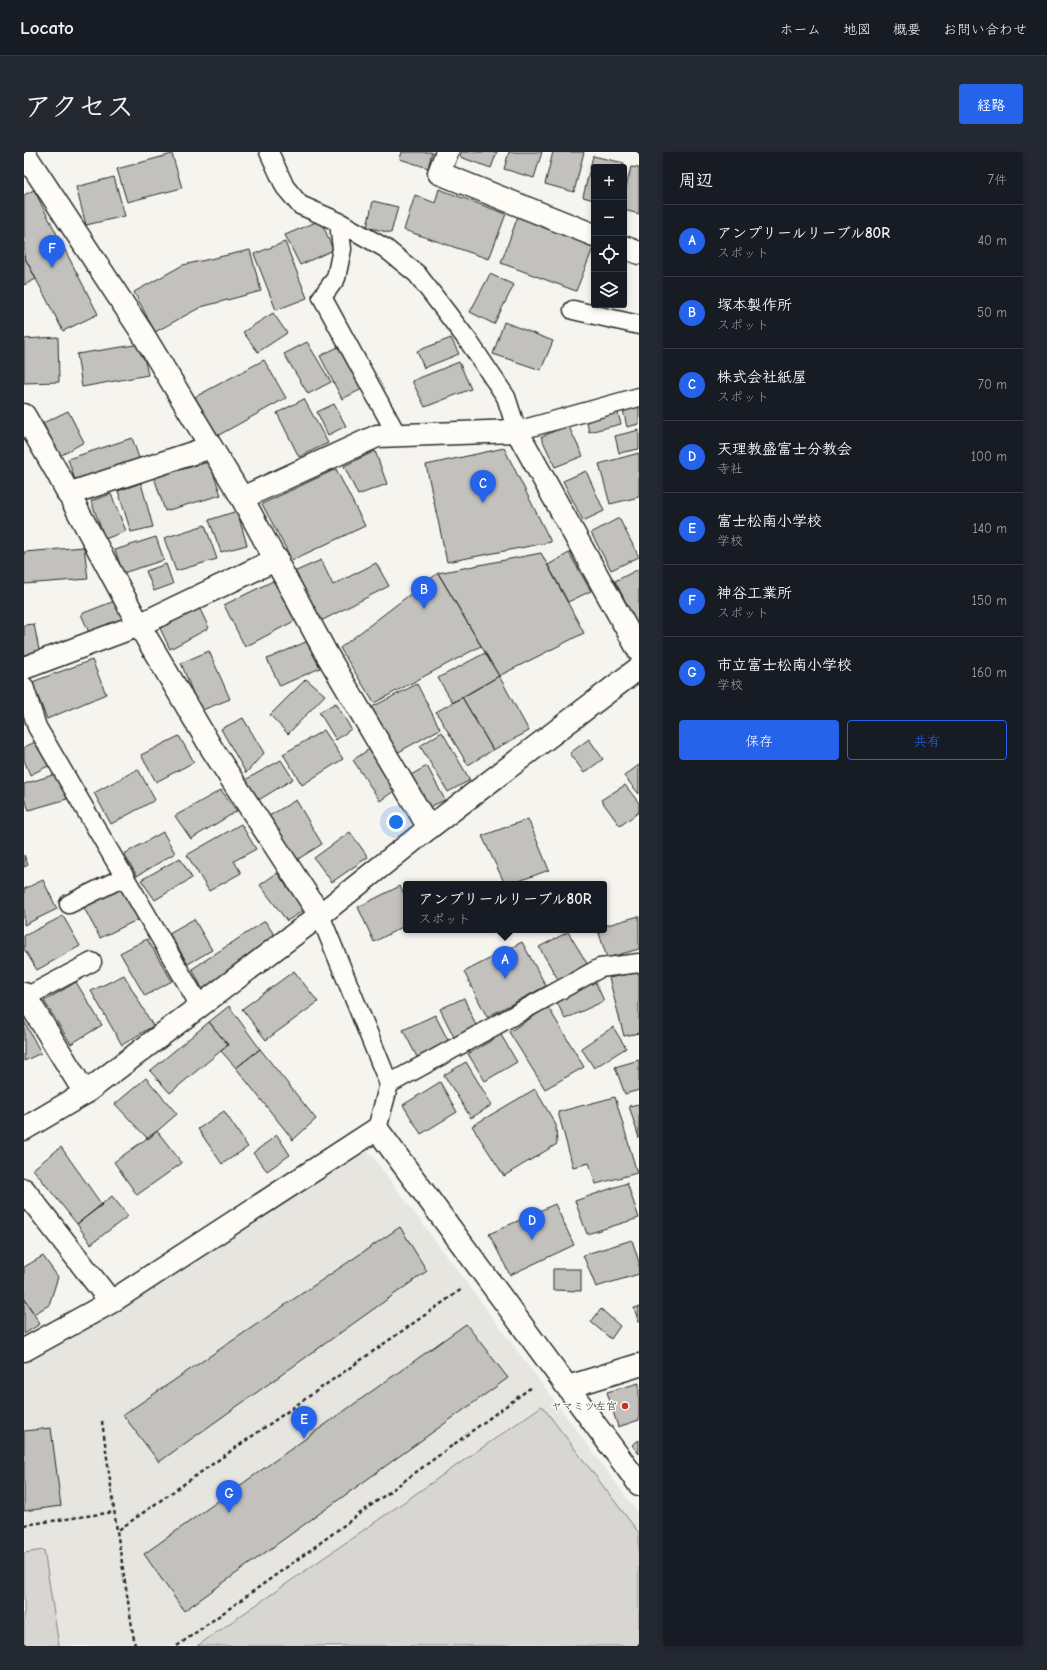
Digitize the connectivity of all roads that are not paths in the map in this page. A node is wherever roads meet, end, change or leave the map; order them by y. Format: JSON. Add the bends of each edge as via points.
{"nodes":[{"id":1,"x":269,"y":152,"type":"edge"},
{"id":2,"x":447,"y":152,"type":"edge"},
{"id":3,"x":24,"y":153,"type":"edge"},
{"id":4,"x":339,"y":222,"type":"junction"},
{"id":5,"x":591,"y":233,"type":"edge"},
{"id":6,"x":627,"y":247,"type":"edge"},
{"id":7,"x":639,"y":252,"type":"edge"},
{"id":8,"x":573,"y":310,"type":"dead end"},
{"id":9,"x":639,"y":325,"type":"edge"},
{"id":10,"x":639,"y":396,"type":"edge"},
{"id":11,"x":24,"y":415,"type":"edge"},
{"id":12,"x":517,"y":431,"type":"junction"},
{"id":13,"x":397,"y":435,"type":"junction"},
{"id":14,"x":211,"y":447,"type":"junction"},
{"id":15,"x":68,"y":494,"type":"junction"},
{"id":16,"x":242,"y":498,"type":"junction"},
{"id":17,"x":277,"y":559,"type":"junction"},
{"id":18,"x":139,"y":625,"type":"junction"},
{"id":19,"x":639,"y":651,"type":"edge"},
{"id":20,"x":24,"y":668,"type":"edge"},
{"id":21,"x":639,"y":668,"type":"edge"},
{"id":22,"x":24,"y":686,"type":"edge"},
{"id":23,"x":429,"y":828,"type":"junction"},
{"id":24,"x":124,"y":877,"type":"junction"},
{"id":25,"x":69,"y":904,"type":"dead end"},
{"id":26,"x":320,"y":915,"type":"junction"},
{"id":27,"x":92,"y":962,"type":"dead end"},
{"id":28,"x":639,"y":963,"type":"edge"},
{"id":29,"x":25,"y":995,"type":"edge"},
{"id":30,"x":200,"y":1006,"type":"junction"},
{"id":31,"x":390,"y":1084,"type":"junction"},
{"id":32,"x":85,"y":1093,"type":"junction"},
{"id":33,"x":377,"y":1129,"type":"junction"},
{"id":34,"x":24,"y":1130,"type":"edge"},
{"id":35,"x":24,"y":1190,"type":"edge"},
{"id":36,"x":111,"y":1302,"type":"junction"},
{"id":37,"x":24,"y":1350,"type":"edge"},
{"id":38,"x":639,"y":1365,"type":"edge"},
{"id":39,"x":561,"y":1378,"type":"junction"},
{"id":40,"x":639,"y":1484,"type":"edge"}],
"edges":[{"from":1,"to":4,"type":"lane","via":[[285,188],[300,205]]},
{"from":2,"to":5,"type":"street","via":[[439,173]]},
{"from":3,"to":14,"type":"street","via":[[141,331]]},
{"from":4,"to":12,"type":"lane","via":[[385,248],[417,274],[469,342],[506,397]]},
{"from":4,"to":13,"type":"lane","via":[[342,250],[336,278],[322,297]]},
{"from":6,"to":7,"type":"street"},
{"from":8,"to":9,"type":"lane"},
{"from":10,"to":12,"type":"lane"},
{"from":11,"to":15,"type":"street"},
{"from":12,"to":13,"type":"street"},
{"from":12,"to":19,"type":"street"},
{"from":13,"to":16,"type":"street","via":[[377,436]]},
{"from":14,"to":15,"type":"street"},
{"from":14,"to":16,"type":"street"},
{"from":15,"to":18,"type":"street"},
{"from":16,"to":17,"type":"street"},
{"from":17,"to":18,"type":"street"},
{"from":17,"to":23,"type":"street","via":[[326,654]]},
{"from":18,"to":20,"type":"street"},
{"from":18,"to":26,"type":"street","via":[[212,749]]},
{"from":21,"to":23,"type":"street"},
{"from":22,"to":24,"type":"lane","via":[[36,727]]},
{"from":23,"to":26,"type":"street"},
{"from":24,"to":25,"type":"lane"},
{"from":24,"to":30,"type":"lane"},
{"from":26,"to":30,"type":"street"},
{"from":26,"to":31,"type":"lane"},
{"from":27,"to":29,"type":"lane"},
{"from":28,"to":31,"type":"lane","via":[[600,968]]},
{"from":29,"to":32,"type":"street"},
{"from":30,"to":32,"type":"street"},
{"from":31,"to":33,"type":"lane"},
{"from":32,"to":34,"type":"street"},
{"from":33,"to":36,"type":"street"},
{"from":33,"to":39,"type":"street"},
{"from":35,"to":36,"type":"street"},
{"from":36,"to":37,"type":"street"},
{"from":38,"to":39,"type":"street"},
{"from":39,"to":40,"type":"street"}]}
